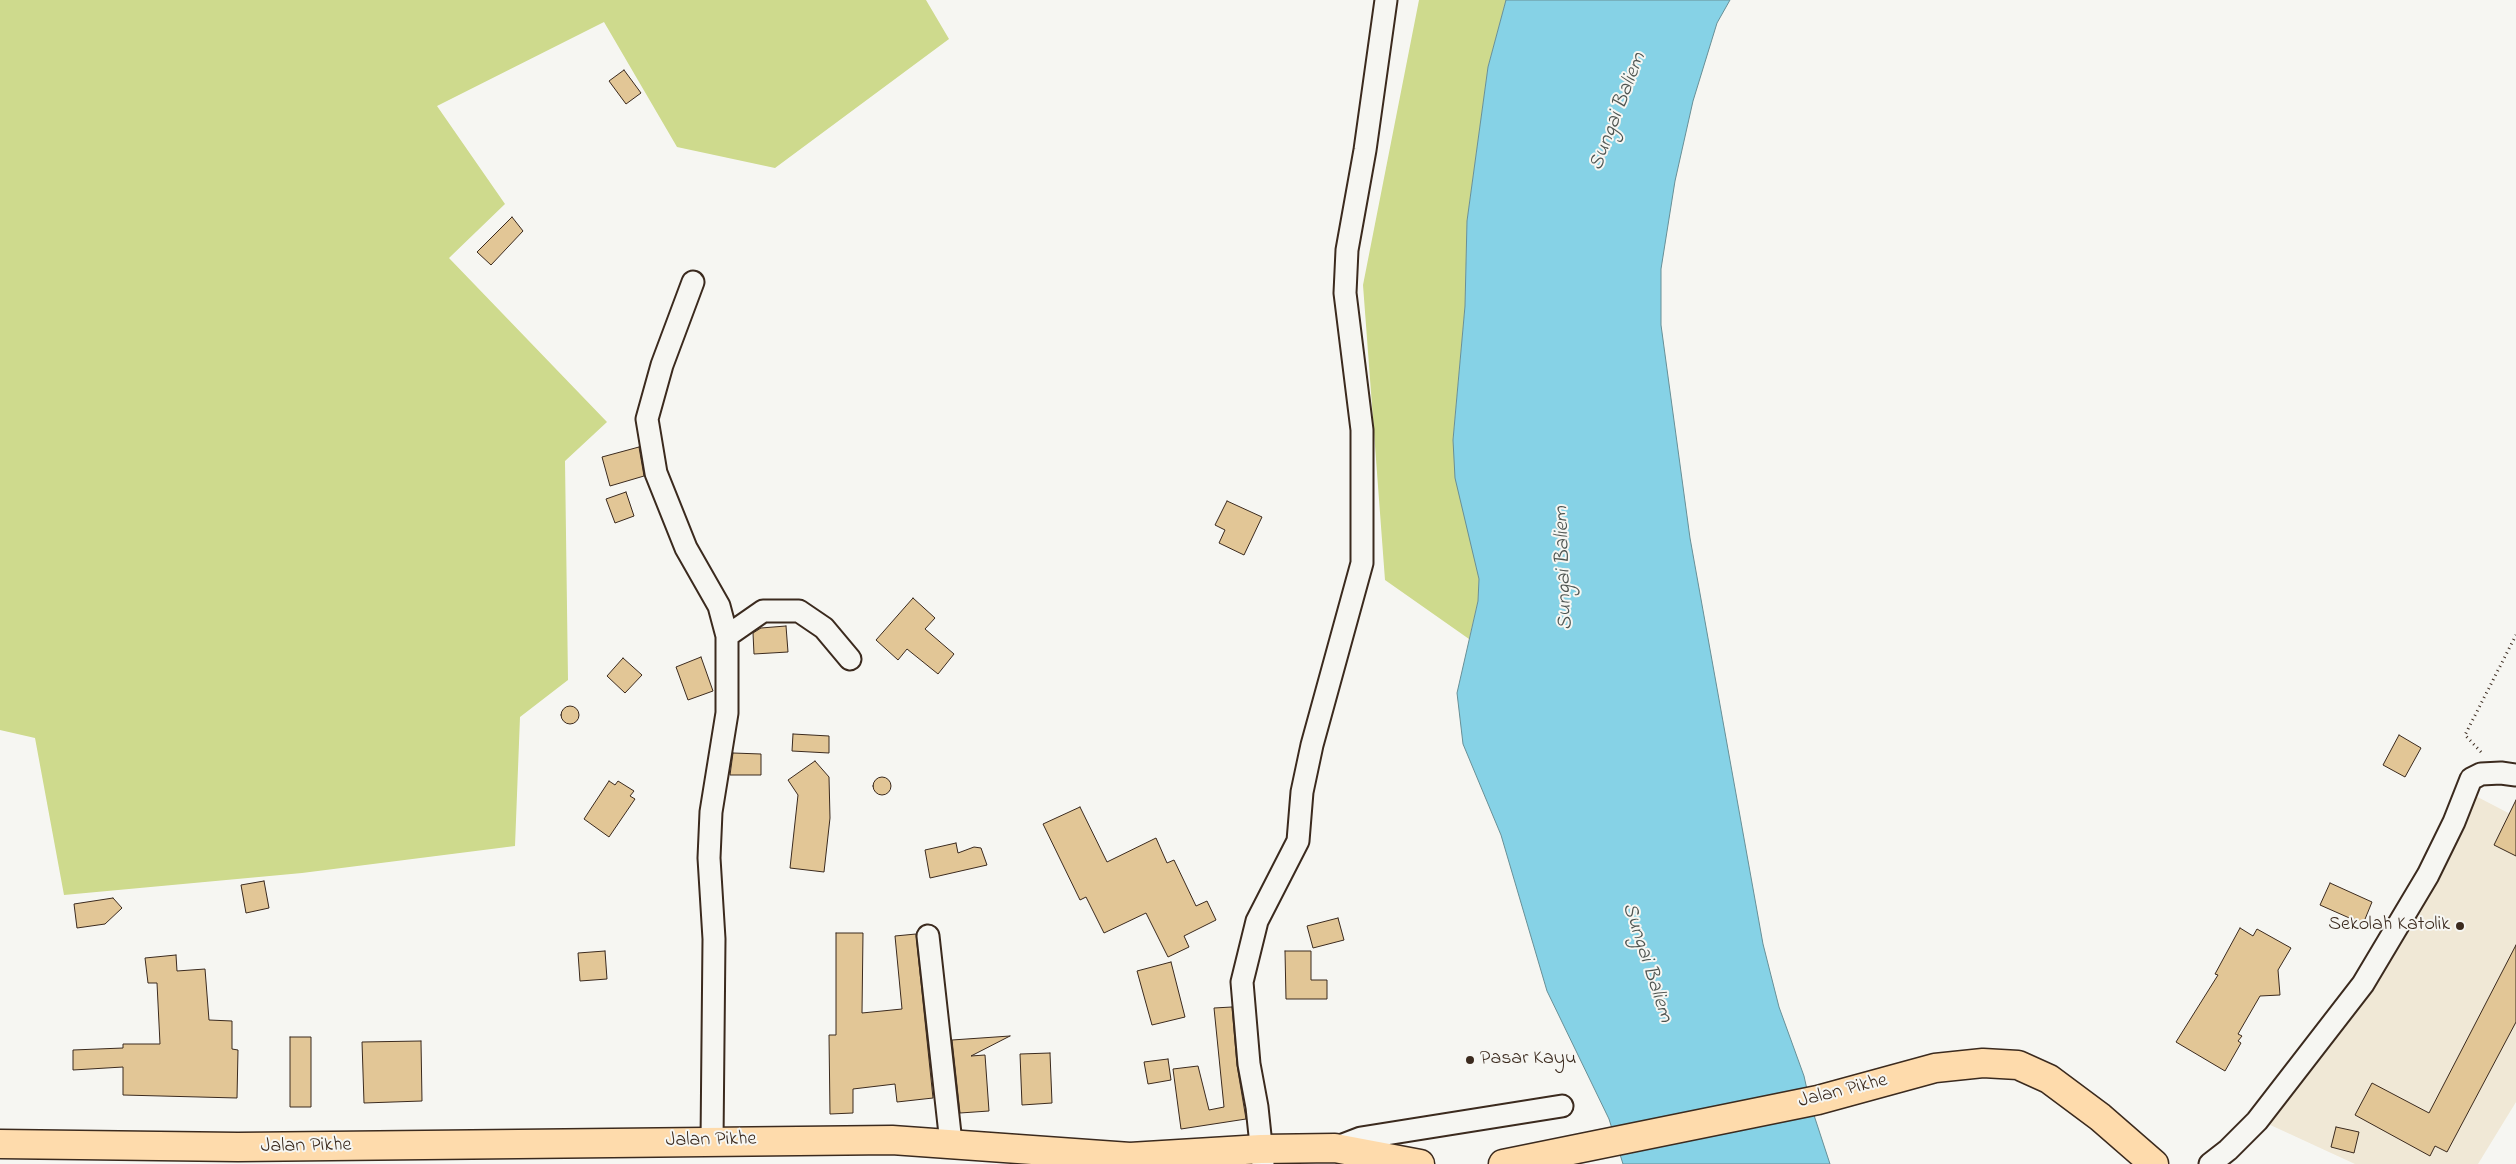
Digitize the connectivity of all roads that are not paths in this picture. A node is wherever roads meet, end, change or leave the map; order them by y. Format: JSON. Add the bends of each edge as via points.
{"nodes":[{"id":1,"x":1386,"y":0,"type":"edge"},
{"id":2,"x":693,"y":282,"type":"dead end"},
{"id":3,"x":727,"y":636,"type":"junction"},
{"id":4,"x":850,"y":659,"type":"dead end"},
{"id":5,"x":2508,"y":774,"type":"edge"},
{"id":6,"x":928,"y":936,"type":"dead end"},
{"id":7,"x":1562,"y":1106,"type":"dead end"},
{"id":8,"x":712,"y":1141,"type":"junction"},
{"id":9,"x":951,"y":1143,"type":"junction"},
{"id":10,"x":0,"y":1144,"type":"edge"},
{"id":11,"x":1335,"y":1148,"type":"junction"},
{"id":12,"x":1262,"y":1156,"type":"edge"},
{"id":13,"x":1420,"y":1164,"type":"edge"},
{"id":14,"x":1503,"y":1164,"type":"edge"},
{"id":15,"x":2154,"y":1164,"type":"edge"},
{"id":16,"x":2210,"y":1164,"type":"edge"}],
"edges":[{"from":1,"to":12,"type":"street","via":[[1347,250],[1345,293],[1362,430],[1362,563],[1312,745],[1302,792],[1298,842],[1257,921],[1242,982],[1248,1064]]},
{"from":2,"to":3,"type":"street","via":[[646,419],[656,473],[686,548],[718,606]]},
{"from":3,"to":4,"type":"street","via":[[763,611],[799,611],[824,628]]},
{"from":3,"to":8,"type":"street","via":[[727,713],[711,812],[709,858],[714,939]]},
{"from":5,"to":16,"type":"street","via":[[2481,774],[2471,779],[2428,875],[2363,984],[2256,1121]]},
{"from":6,"to":9,"type":"street"},
{"from":7,"to":11,"type":"street","via":[[1361,1138]]},
{"from":8,"to":9,"type":"highway","name":"Jalan Pikhe","via":[[892,1140]]},
{"from":8,"to":10,"type":"highway","name":"Jalan Pikhe","via":[[238,1148]]},
{"from":9,"to":12,"type":"highway","name":"Jalan Pikhe","via":[[1130,1157]]},
{"from":11,"to":12,"type":"highway","name":"Jalan Pikhe"},
{"from":11,"to":13,"type":"highway","name":"Jalan Pikhe"},
{"from":14,"to":15,"type":"highway","name":"Jalan Pikhe","via":[[1818,1100],[1935,1068],[1983,1063],[2018,1065],[2049,1079],[2100,1117]]}]}
